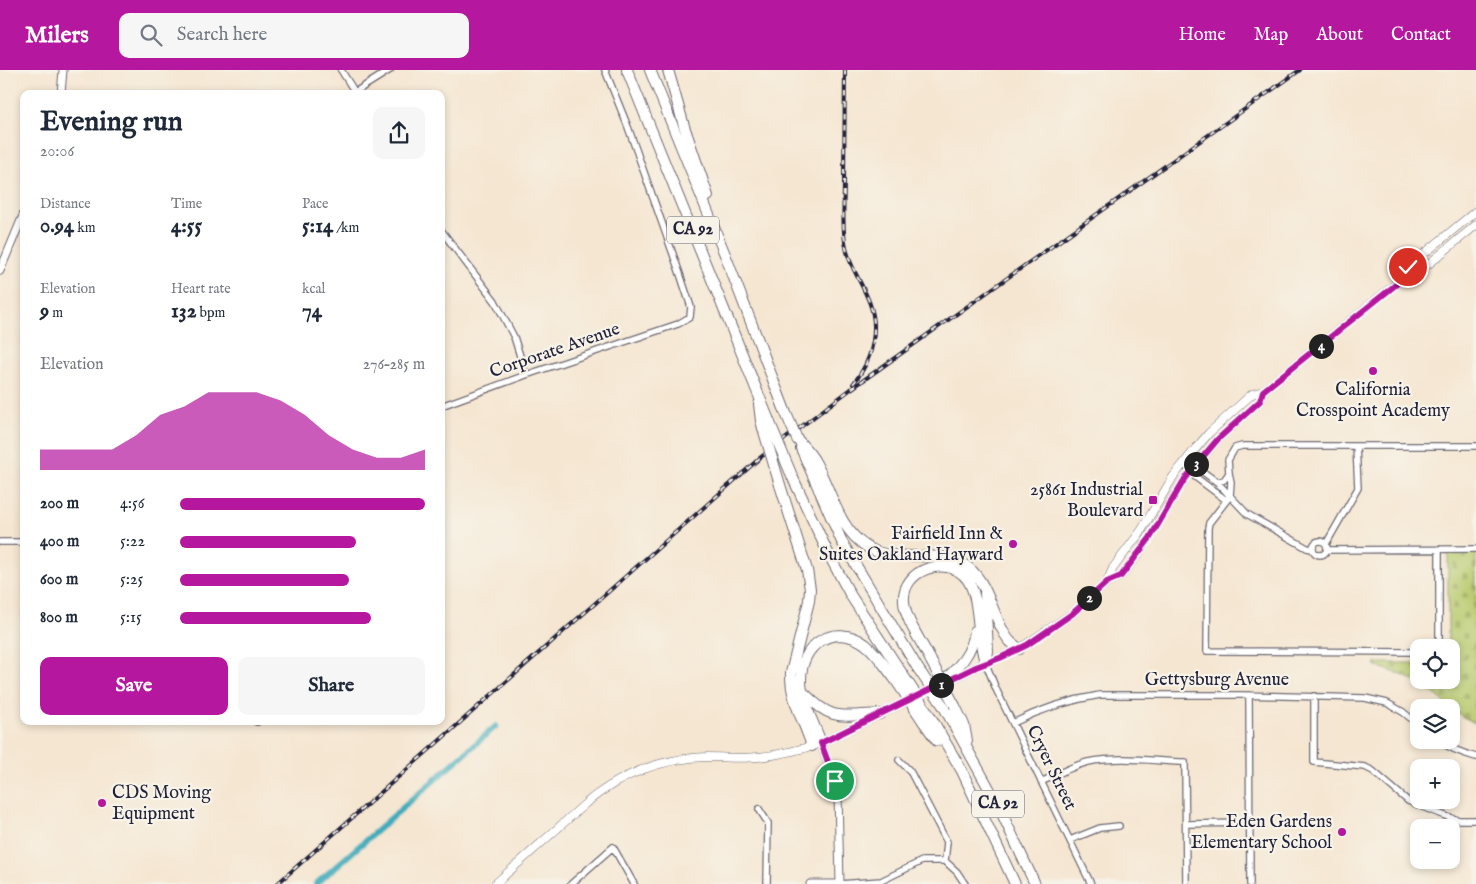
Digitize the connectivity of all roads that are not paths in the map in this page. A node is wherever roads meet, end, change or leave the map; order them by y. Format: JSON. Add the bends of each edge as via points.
{"nodes":[{"id":1,"x":63,"y":70,"type":"edge"},
{"id":2,"x":341,"y":70,"type":"edge"},
{"id":3,"x":390,"y":70,"type":"edge"},
{"id":4,"x":605,"y":70,"type":"edge"},
{"id":5,"x":627,"y":70,"type":"edge"},
{"id":6,"x":650,"y":70,"type":"edge"},
{"id":7,"x":668,"y":70,"type":"edge"},
{"id":8,"x":61,"y":90,"type":"edge"},
{"id":9,"x":353,"y":90,"type":"edge"},
{"id":10,"x":360,"y":90,"type":"edge"},
{"id":11,"x":1476,"y":211,"type":"edge"},
{"id":12,"x":20,"y":223,"type":"edge"},
{"id":13,"x":1476,"y":225,"type":"edge"},
{"id":14,"x":1455,"y":228,"type":"junction"},
{"id":15,"x":445,"y":235,"type":"edge"},
{"id":16,"x":726,"y":257,"type":"junction"},
{"id":17,"x":1436,"y":258,"type":"junction"},
{"id":18,"x":0,"y":271,"type":"edge"},
{"id":19,"x":1404,"y":277,"type":"junction"},
{"id":20,"x":526,"y":375,"type":"junction"},
{"id":21,"x":1263,"y":391,"type":"junction"},
{"id":22,"x":445,"y":405,"type":"edge"},
{"id":23,"x":767,"y":426,"type":"junction"},
{"id":24,"x":1356,"y":446,"type":"junction"},
{"id":25,"x":1476,"y":446,"type":"edge"},
{"id":26,"x":811,"y":462,"type":"junction"},
{"id":27,"x":1184,"y":462,"type":"junction"},
{"id":28,"x":1195,"y":466,"type":"junction"},
{"id":29,"x":1190,"y":473,"type":"junction"},
{"id":30,"x":1229,"y":473,"type":"junction"},
{"id":31,"x":1215,"y":480,"type":"junction"},
{"id":32,"x":1206,"y":486,"type":"junction"},
{"id":33,"x":1228,"y":498,"type":"junction"},
{"id":34,"x":0,"y":542,"type":"edge"},
{"id":35,"x":20,"y":542,"type":"edge"},
{"id":36,"x":1326,"y":547,"type":"junction"},
{"id":37,"x":1312,"y":549,"type":"junction"},
{"id":38,"x":1476,"y":549,"type":"edge"},
{"id":39,"x":1439,"y":550,"type":"junction"},
{"id":40,"x":1107,"y":582,"type":"junction"},
{"id":41,"x":985,"y":592,"type":"junction"},
{"id":42,"x":977,"y":617,"type":"junction"},
{"id":43,"x":1439,"y":639,"type":"edge"},
{"id":44,"x":1020,"y":649,"type":"junction"},
{"id":45,"x":1410,"y":652,"type":"edge"},
{"id":46,"x":986,"y":664,"type":"junction"},
{"id":47,"x":899,"y":677,"type":"junction"},
{"id":48,"x":938,"y":687,"type":"junction"},
{"id":49,"x":803,"y":692,"type":"junction"},
{"id":50,"x":1249,"y":695,"type":"junction"},
{"id":51,"x":1314,"y":696,"type":"junction"},
{"id":52,"x":880,"y":714,"type":"junction"},
{"id":53,"x":1410,"y":718,"type":"edge"},
{"id":54,"x":1013,"y":724,"type":"junction"},
{"id":55,"x":817,"y":744,"type":"junction"},
{"id":56,"x":969,"y":749,"type":"junction"},
{"id":57,"x":1453,"y":749,"type":"edge"},
{"id":58,"x":1476,"y":757,"type":"edge"},
{"id":59,"x":899,"y":760,"type":"dead end"},
{"id":60,"x":1041,"y":782,"type":"junction"},
{"id":61,"x":759,"y":809,"type":"dead end"},
{"id":62,"x":1476,"y":820,"type":"edge"},
{"id":63,"x":1250,"y":823,"type":"junction"},
{"id":64,"x":1186,"y":824,"type":"junction"},
{"id":65,"x":1119,"y":826,"type":"dead end"},
{"id":66,"x":1070,"y":840,"type":"junction"},
{"id":67,"x":945,"y":861,"type":"junction"},
{"id":68,"x":495,"y":884,"type":"edge"},
{"id":69,"x":571,"y":884,"type":"edge"},
{"id":70,"x":634,"y":884,"type":"edge"},
{"id":71,"x":768,"y":884,"type":"edge"},
{"id":72,"x":810,"y":884,"type":"edge"},
{"id":73,"x":840,"y":884,"type":"edge"},
{"id":74,"x":965,"y":884,"type":"edge"},
{"id":75,"x":1016,"y":884,"type":"edge"},
{"id":76,"x":1035,"y":884,"type":"edge"},
{"id":77,"x":1092,"y":884,"type":"edge"},
{"id":78,"x":1186,"y":884,"type":"edge"},
{"id":79,"x":1250,"y":884,"type":"edge"}],
"edges":[{"from":1,"to":8,"type":"street"},
{"from":2,"to":9,"type":"street"},
{"from":3,"to":10,"type":"street"},
{"from":4,"to":20,"type":"street","name":"Corporate Avenue","via":[[691,307],[690,317],[684,322]]},
{"from":5,"to":23,"type":"highway","number":"CA 92","via":[[757,391]]},
{"from":6,"to":16,"type":"highway","number":"CA 92"},
{"from":7,"to":16,"type":"highway"},
{"from":11,"to":14,"type":"main road"},
{"from":12,"to":18,"type":"street"},
{"from":13,"to":17,"type":"main road"},
{"from":14,"to":17,"type":"main road","via":[[1456,234]]},
{"from":14,"to":19,"type":"main road","via":[[1408,267]]},
{"from":15,"to":20,"type":"street","via":[[495,301],[514,337]]},
{"from":16,"to":26,"type":"highway","number":"CA 92","bridge":true,"via":[[785,411]]},
{"from":17,"to":19,"type":"main road","via":[[1414,276]]},
{"from":19,"to":21,"type":"main road"},
{"from":20,"to":22,"type":"street","name":"Corporate Avenue"},
{"from":21,"to":27,"type":"main road","via":[[1252,394],[1209,433]]},
{"from":21,"to":28,"type":"main road","via":[[1260,401],[1218,439]]},
{"from":23,"to":47,"type":"highway","number":"CA 92","bridge":true,"via":[[850,596]]},
{"from":23,"to":55,"type":"highway","bridge":true,"via":[[780,485],[809,581],[809,601],[791,684],[794,699]]},
{"from":24,"to":25,"type":"street"},
{"from":24,"to":30,"type":"street","via":[[1242,446],[1231,453]]},
{"from":24,"to":36,"type":"street","via":[[1358,488]]},
{"from":26,"to":41,"type":"highway","via":[[860,542],[887,555],[956,560],[975,574]]},
{"from":26,"to":56,"type":"highway","number":"CA 92","bridge":true,"via":[[842,542]]},
{"from":27,"to":28,"type":"street"},
{"from":27,"to":29,"type":"street"},
{"from":27,"to":40,"type":"main road","via":[[1141,531],[1113,568]]},
{"from":28,"to":29,"type":"main road"},
{"from":28,"to":31,"type":"street"},
{"from":29,"to":32,"type":"street"},
{"from":29,"to":40,"type":"main road","via":[[1138,556],[1121,576]]},
{"from":30,"to":31,"type":"street","via":[[1224,480]]},
{"from":30,"to":33,"type":"street"},
{"from":31,"to":32,"type":"street"},
{"from":31,"to":33,"type":"street"},
{"from":32,"to":33,"type":"street"},
{"from":33,"to":37,"type":"street","via":[[1247,514]]},
{"from":33,"to":45,"type":"street","via":[[1208,528],[1207,651]]},
{"from":34,"to":35,"type":"street"},
{"from":36,"to":37,"type":"street","via":[[1318,541]]},
{"from":36,"to":37,"type":"street","via":[[1324,554],[1318,556]]},
{"from":36,"to":39,"type":"street"},
{"from":38,"to":39,"type":"street"},
{"from":39,"to":43,"type":"street"},
{"from":40,"to":44,"type":"main road","via":[[1070,616]]},
{"from":41,"to":44,"type":"highway","via":[[1008,639]]},
{"from":41,"to":46,"type":"highway"},
{"from":42,"to":46,"type":"highway"},
{"from":42,"to":48,"type":"highway","via":[[971,650]]},
{"from":42,"to":56,"type":"highway","bridge":true,"via":[[972,587],[957,571],[944,567],[929,568],[910,580],[904,597],[905,608],[964,725]]},
{"from":44,"to":46,"type":"main road"},
{"from":46,"to":48,"type":"main road"},
{"from":46,"to":54,"type":"street","name":"Cryer Street"},
{"from":47,"to":49,"type":"highway","via":[[867,645],[841,634],[830,636],[809,651],[802,670]]},
{"from":47,"to":75,"type":"highway","number":"CA 92","bridge":true,"via":[[962,771]]},
{"from":48,"to":52,"type":"main road"},
{"from":49,"to":52,"type":"highway","via":[[820,708],[836,716]]},
{"from":49,"to":55,"type":"highway"},
{"from":50,"to":51,"type":"street","name":"Gettysburg Avenue"},
{"from":50,"to":54,"type":"street","name":"Gettysburg Avenue","via":[[1100,695],[1052,706]]},
{"from":50,"to":63,"type":"street"},
{"from":51,"to":53,"type":"street","name":"Gettysburg Avenue","via":[[1377,700]]},
{"from":51,"to":62,"type":"street","via":[[1314,762],[1365,767],[1408,801],[1448,818]]},
{"from":52,"to":55,"type":"main road"},
{"from":54,"to":60,"type":"street","name":"Cryer Street"},
{"from":55,"to":68,"type":"main road","via":[[784,754],[684,759],[642,769],[601,790]]},
{"from":55,"to":73,"type":"street","via":[[838,793]]},
{"from":56,"to":76,"type":"highway","number":"CA 92"},
{"from":57,"to":58,"type":"street"},
{"from":59,"to":67,"type":"street","via":[[910,771],[947,842]]},
{"from":60,"to":64,"type":"street","via":[[1071,768],[1116,759],[1185,762]]},
{"from":60,"to":66,"type":"street","name":"Cryer Street"},
{"from":61,"to":71,"type":"street","via":[[768,823]]},
{"from":63,"to":64,"type":"street"},
{"from":63,"to":79,"type":"street"},
{"from":64,"to":78,"type":"street"},
{"from":65,"to":66,"type":"street","via":[[1100,828]]},
{"from":66,"to":77,"type":"street","name":"Cryer Street"},
{"from":67,"to":73,"type":"street","via":[[922,861],[881,881]]},
{"from":67,"to":74,"type":"street"},
{"from":69,"to":70,"type":"street","via":[[613,847]]},
{"from":72,"to":73,"type":"street"}]}
